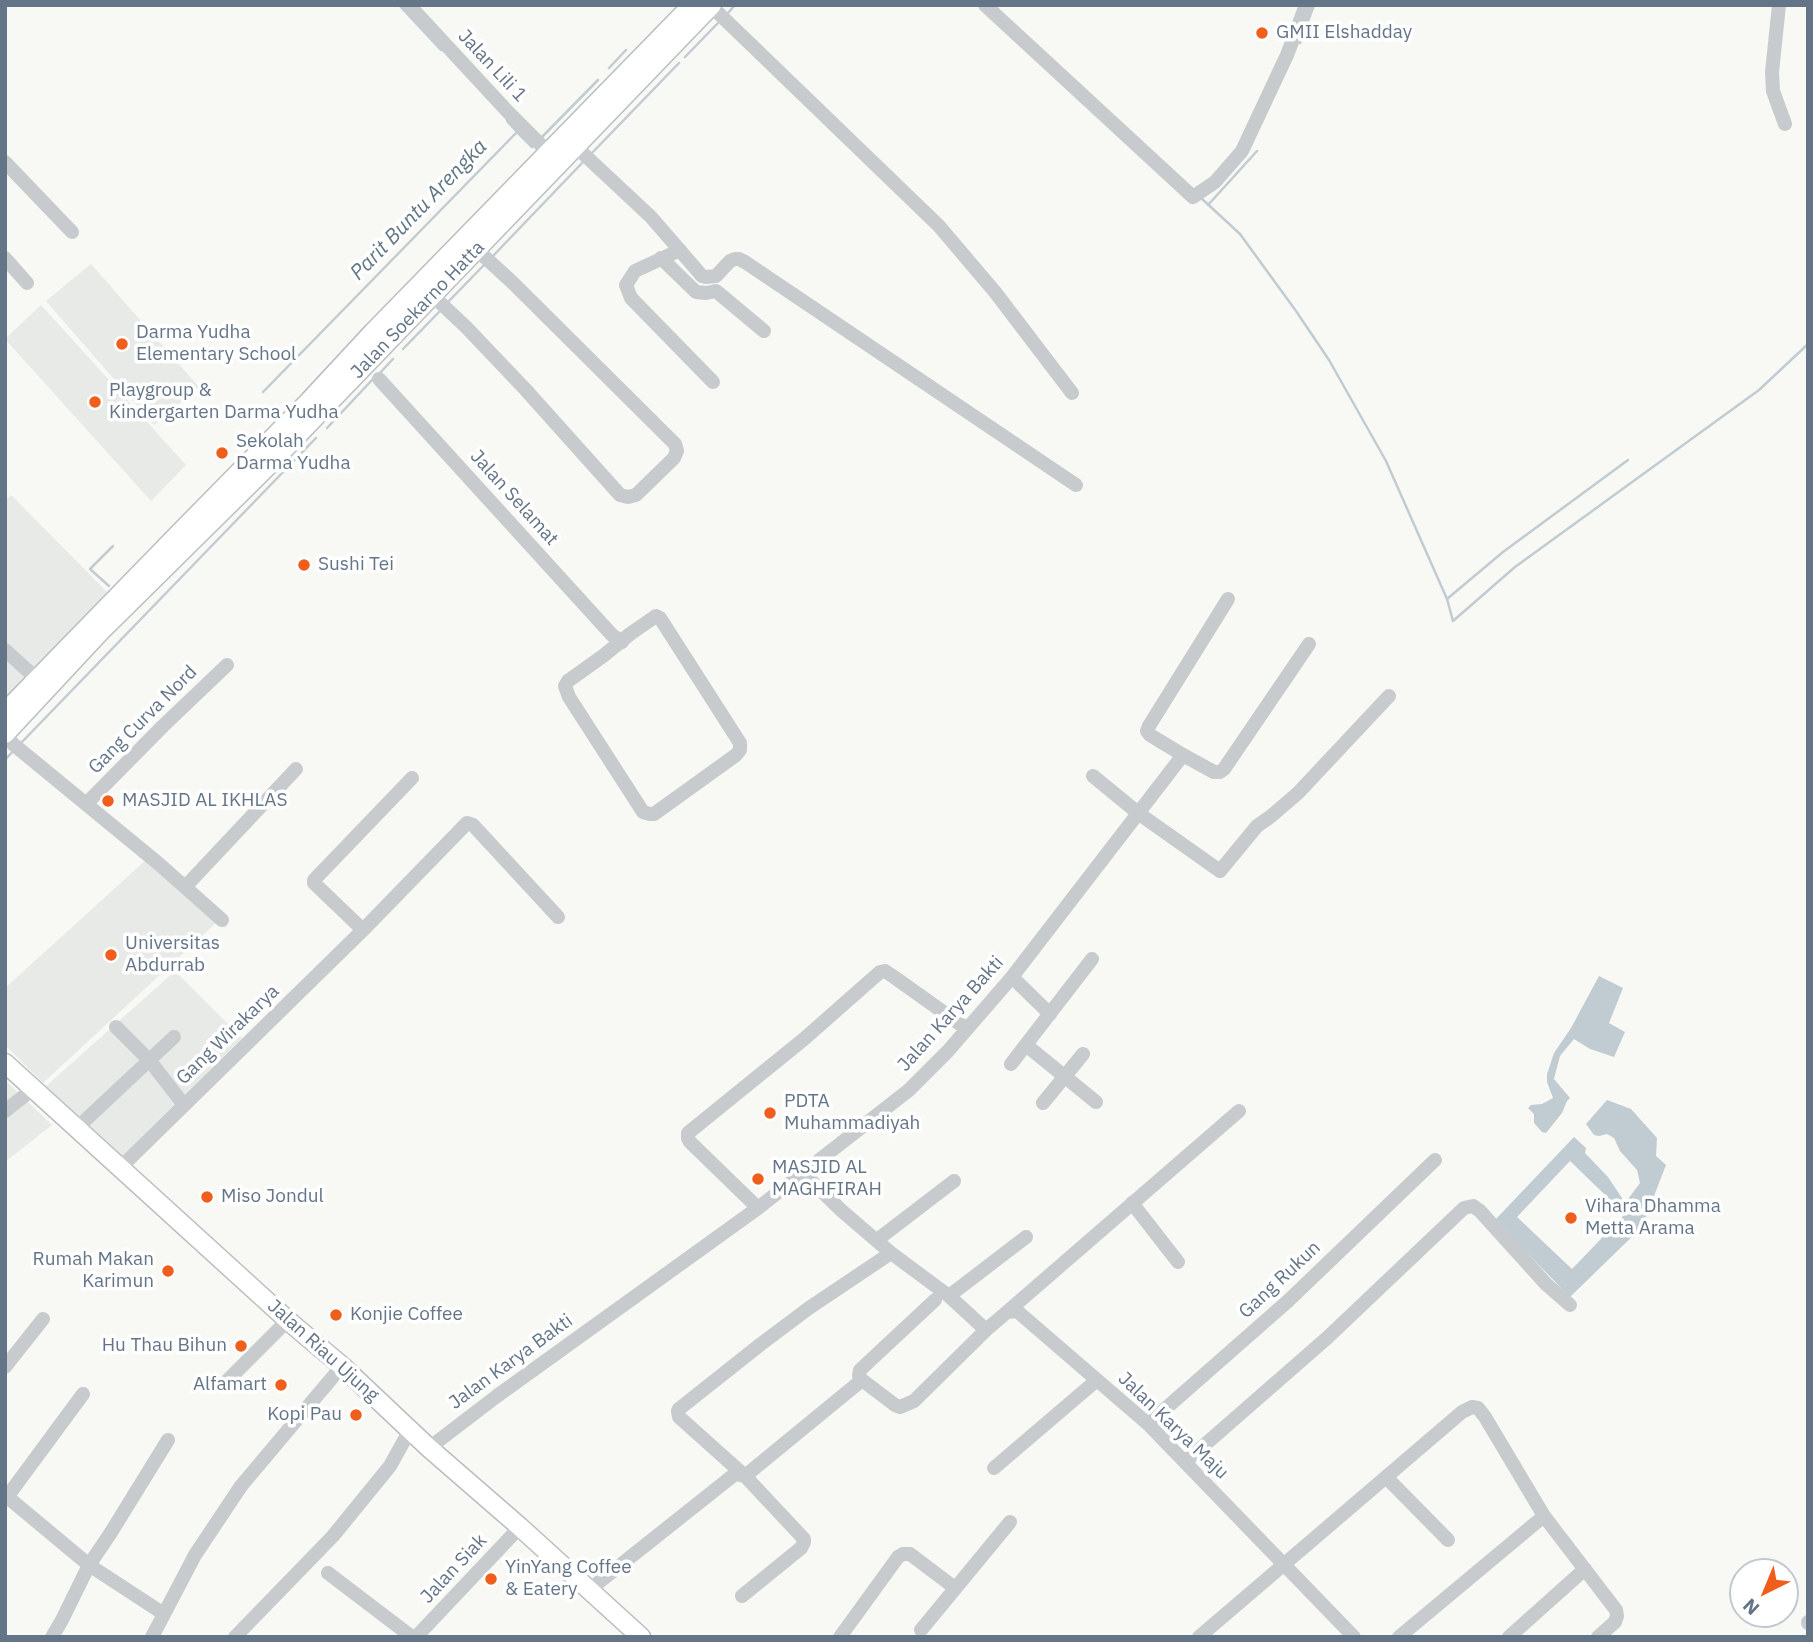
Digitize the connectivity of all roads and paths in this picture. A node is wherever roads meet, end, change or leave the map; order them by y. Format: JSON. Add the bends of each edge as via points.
{"nodes":[{"id":1,"x":409,"y":5,"type":"edge"},
{"id":2,"x":692,"y":5,"type":"edge"},
{"id":3,"x":985,"y":5,"type":"edge"},
{"id":4,"x":1306,"y":5,"type":"edge"},
{"id":5,"x":1779,"y":5,"type":"edge"},
{"id":6,"x":711,"y":6,"type":"edge"},
{"id":7,"x":1785,"y":124,"type":"dead end"},
{"id":8,"x":542,"y":146,"type":"junction"},
{"id":9,"x":584,"y":154,"type":"junction"},
{"id":10,"x":5,"y":162,"type":"edge"},
{"id":11,"x":72,"y":232,"type":"dead end"},
{"id":12,"x":680,"y":250,"type":"junction"},
{"id":13,"x":485,"y":257,"type":"junction"},
{"id":14,"x":5,"y":258,"type":"edge"},
{"id":15,"x":661,"y":258,"type":"junction"},
{"id":16,"x":27,"y":283,"type":"dead end"},
{"id":17,"x":440,"y":303,"type":"junction"},
{"id":18,"x":397,"y":320,"type":"junction"},
{"id":19,"x":764,"y":331,"type":"dead end"},
{"id":20,"x":379,"y":379,"type":"dead end"},
{"id":21,"x":713,"y":382,"type":"dead end"},
{"id":22,"x":1072,"y":393,"type":"dead end"},
{"id":23,"x":1076,"y":485,"type":"dead end"},
{"id":24,"x":1228,"y":599,"type":"dead end"},
{"id":25,"x":622,"y":642,"type":"junction"},
{"id":26,"x":1309,"y":644,"type":"dead end"},
{"id":27,"x":5,"y":650,"type":"edge"},
{"id":28,"x":227,"y":664,"type":"dead end"},
{"id":29,"x":37,"y":679,"type":"junction"},
{"id":30,"x":1388,"y":696,"type":"dead end"},
{"id":31,"x":5,"y":712,"type":"edge"},
{"id":32,"x":11,"y":741,"type":"edge"},
{"id":33,"x":1183,"y":755,"type":"junction"},
{"id":34,"x":296,"y":769,"type":"dead end"},
{"id":35,"x":1093,"y":776,"type":"dead end"},
{"id":36,"x":412,"y":778,"type":"dead end"},
{"id":37,"x":86,"y":804,"type":"junction"},
{"id":38,"x":1138,"y":813,"type":"junction"},
{"id":39,"x":185,"y":887,"type":"junction"},
{"id":40,"x":558,"y":917,"type":"dead end"},
{"id":41,"x":222,"y":920,"type":"dead end"},
{"id":42,"x":362,"y":930,"type":"junction"},
{"id":43,"x":1092,"y":959,"type":"dead end"},
{"id":44,"x":1012,"y":977,"type":"junction"},
{"id":45,"x":1050,"y":1014,"type":"junction"},
{"id":46,"x":116,"y":1027,"type":"dead end"},
{"id":47,"x":967,"y":1029,"type":"junction"},
{"id":48,"x":174,"y":1037,"type":"dead end"},
{"id":49,"x":1026,"y":1045,"type":"junction"},
{"id":50,"x":1083,"y":1054,"type":"dead end"},
{"id":51,"x":150,"y":1061,"type":"junction"},
{"id":52,"x":5,"y":1063,"type":"edge"},
{"id":53,"x":1011,"y":1064,"type":"dead end"},
{"id":54,"x":1065,"y":1077,"type":"junction"},
{"id":55,"x":33,"y":1089,"type":"junction"},
{"id":56,"x":1096,"y":1102,"type":"dead end"},
{"id":57,"x":1043,"y":1103,"type":"dead end"},
{"id":58,"x":184,"y":1105,"type":"junction"},
{"id":59,"x":5,"y":1111,"type":"edge"},
{"id":60,"x":1239,"y":1111,"type":"dead end"},
{"id":61,"x":77,"y":1128,"type":"junction"},
{"id":62,"x":1435,"y":1160,"type":"dead end"},
{"id":63,"x":120,"y":1168,"type":"junction"},
{"id":64,"x":802,"y":1172,"type":"junction"},
{"id":65,"x":954,"y":1181,"type":"dead end"},
{"id":66,"x":1132,"y":1203,"type":"junction"},
{"id":67,"x":758,"y":1208,"type":"junction"},
{"id":68,"x":1026,"y":1237,"type":"dead end"},
{"id":69,"x":877,"y":1240,"type":"junction"},
{"id":70,"x":891,"y":1253,"type":"junction"},
{"id":71,"x":1178,"y":1262,"type":"dead end"},
{"id":72,"x":942,"y":1298,"type":"junction"},
{"id":73,"x":1570,"y":1305,"type":"dead end"},
{"id":74,"x":1012,"y":1311,"type":"junction"},
{"id":75,"x":43,"y":1319,"type":"dead end"},
{"id":76,"x":288,"y":1320,"type":"junction"},
{"id":77,"x":986,"y":1330,"type":"junction"},
{"id":78,"x":342,"y":1366,"type":"junction"},
{"id":79,"x":5,"y":1367,"type":"edge"},
{"id":80,"x":860,"y":1378,"type":"junction"},
{"id":81,"x":1097,"y":1380,"type":"junction"},
{"id":82,"x":225,"y":1383,"type":"dead end"},
{"id":83,"x":83,"y":1394,"type":"dead end"},
{"id":84,"x":1148,"y":1424,"type":"junction"},
{"id":85,"x":410,"y":1430,"type":"junction"},
{"id":86,"x":168,"y":1440,"type":"dead end"},
{"id":87,"x":429,"y":1448,"type":"junction"},
{"id":88,"x":1185,"y":1462,"type":"junction"},
{"id":89,"x":993,"y":1468,"type":"dead end"},
{"id":90,"x":745,"y":1476,"type":"junction"},
{"id":91,"x":1386,"y":1477,"type":"junction"},
{"id":92,"x":6,"y":1496,"type":"edge"},
{"id":93,"x":1544,"y":1516,"type":"junction"},
{"id":94,"x":1010,"y":1522,"type":"dead end"},
{"id":95,"x":520,"y":1527,"type":"junction"},
{"id":96,"x":1448,"y":1540,"type":"dead end"},
{"id":97,"x":89,"y":1564,"type":"junction"},
{"id":98,"x":1282,"y":1564,"type":"junction"},
{"id":99,"x":1585,"y":1569,"type":"junction"},
{"id":100,"x":328,"y":1573,"type":"dead end"},
{"id":101,"x":955,"y":1588,"type":"junction"},
{"id":102,"x":589,"y":1590,"type":"junction"},
{"id":103,"x":742,"y":1596,"type":"dead end"},
{"id":104,"x":164,"y":1614,"type":"junction"},
{"id":105,"x":921,"y":1630,"type":"dead end"},
{"id":106,"x":52,"y":1637,"type":"edge"},
{"id":107,"x":152,"y":1637,"type":"edge"},
{"id":108,"x":235,"y":1637,"type":"edge"},
{"id":109,"x":414,"y":1637,"type":"edge"},
{"id":110,"x":641,"y":1637,"type":"edge"},
{"id":111,"x":840,"y":1637,"type":"edge"},
{"id":112,"x":1199,"y":1637,"type":"edge"},
{"id":113,"x":1354,"y":1637,"type":"edge"},
{"id":114,"x":1399,"y":1637,"type":"edge"},
{"id":115,"x":1509,"y":1637,"type":"edge"},
{"id":116,"x":1598,"y":1637,"type":"edge"}],
"edges":[{"from":1,"to":8,"type":"street","name":"Jalan Lili 1"},
{"from":2,"to":8,"type":"main road","name":"Jalan Soekarno Hatta"},
{"from":3,"to":4,"type":"street","via":[[1197,195],[1242,151]]},
{"from":5,"to":7,"type":"street","via":[[1772,72],[1773,91]]},
{"from":6,"to":9,"type":"main road","name":"Jalan Soekarno Hatta"},
{"from":6,"to":22,"type":"street","via":[[939,226]]},
{"from":8,"to":18,"type":"main road","name":"Jalan Soekarno Hatta"},
{"from":9,"to":12,"type":"street"},
{"from":9,"to":13,"type":"main road","name":"Jalan Soekarno Hatta"},
{"from":10,"to":11,"type":"street"},
{"from":12,"to":15,"type":"street"},
{"from":12,"to":23,"type":"street","via":[[706,277],[716,276],[734,259],[745,262]]},
{"from":13,"to":17,"type":"main road","name":"Jalan Soekarno Hatta"},
{"from":13,"to":17,"type":"street","via":[[675,444],[674,458],[636,495],[620,495]]},
{"from":14,"to":16,"type":"street"},
{"from":15,"to":19,"type":"street","via":[[695,292],[716,291]]},
{"from":15,"to":21,"type":"street","via":[[635,271],[626,285],[631,298]]},
{"from":17,"to":18,"type":"main road","name":"Jalan Soekarno Hatta"},
{"from":18,"to":29,"type":"main road","name":"Jalan Soekarno Hatta","via":[[373,332]]},
{"from":18,"to":32,"type":"main road","name":"Jalan Soekarno Hatta","via":[[269,465],[100,632]]},
{"from":20,"to":25,"type":"street","name":"Jalan Selamat"},
{"from":24,"to":33,"type":"street","via":[[1147,731]]},
{"from":25,"to":25,"type":"street","via":[[650,619],[660,618],[740,743],[736,755],[654,814],[643,812],[565,686]]},
{"from":26,"to":33,"type":"street","via":[[1224,769],[1214,772]]},
{"from":27,"to":29,"type":"street"},
{"from":28,"to":37,"type":"street","name":"Gang Curva Nord"},
{"from":29,"to":31,"type":"main road","name":"Jalan Soekarno Hatta"},
{"from":30,"to":38,"type":"street","via":[[1298,793],[1256,825],[1222,870]]},
{"from":32,"to":37,"type":"street"},
{"from":33,"to":38,"type":"street","name":"Jalan Karya Bakti"},
{"from":34,"to":39,"type":"street"},
{"from":35,"to":38,"type":"street"},
{"from":36,"to":42,"type":"street","via":[[314,880]]},
{"from":37,"to":39,"type":"street"},
{"from":38,"to":44,"type":"street","name":"Jalan Karya Bakti"},
{"from":39,"to":41,"type":"street"},
{"from":40,"to":42,"type":"street","name":"Gang Wirakarya","via":[[467,823]]},
{"from":42,"to":58,"type":"street","name":"Gang Wirakarya"},
{"from":43,"to":45,"type":"street"},
{"from":44,"to":45,"type":"street"},
{"from":44,"to":47,"type":"street","name":"Jalan Karya Bakti"},
{"from":45,"to":49,"type":"street"},
{"from":46,"to":51,"type":"street"},
{"from":47,"to":64,"type":"street","name":"Jalan Karya Bakti","via":[[909,1090]]},
{"from":47,"to":67,"type":"street","via":[[894,976],[880,972],[688,1133],[690,1142]]},
{"from":48,"to":51,"type":"street"},
{"from":49,"to":53,"type":"street"},
{"from":49,"to":54,"type":"street"},
{"from":50,"to":54,"type":"street"},
{"from":51,"to":58,"type":"street"},
{"from":51,"to":61,"type":"street"},
{"from":52,"to":55,"type":"main road","name":"Jalan Riau Ujung"},
{"from":54,"to":56,"type":"street"},
{"from":54,"to":57,"type":"street"},
{"from":55,"to":59,"type":"street"},
{"from":55,"to":61,"type":"main road","name":"Jalan Riau Ujung"},
{"from":58,"to":63,"type":"street","name":"Gang Wirakarya"},
{"from":60,"to":66,"type":"street"},
{"from":61,"to":63,"type":"main road","name":"Jalan Riau Ujung"},
{"from":62,"to":84,"type":"street","name":"Gang Rukun","via":[[1288,1301]]},
{"from":63,"to":76,"type":"main road","name":"Jalan Riau Ujung"},
{"from":64,"to":67,"type":"street","name":"Jalan Karya Bakti"},
{"from":64,"to":69,"type":"street"},
{"from":65,"to":69,"type":"street"},
{"from":66,"to":71,"type":"street"},
{"from":66,"to":74,"type":"street"},
{"from":67,"to":87,"type":"street","name":"Jalan Karya Bakti"},
{"from":68,"to":72,"type":"street"},
{"from":69,"to":70,"type":"street"},
{"from":70,"to":72,"type":"street"},
{"from":70,"to":90,"type":"street","via":[[809,1308],[679,1409],[679,1418]]},
{"from":72,"to":77,"type":"street"},
{"from":72,"to":80,"type":"street","via":[[860,1370]]},
{"from":73,"to":88,"type":"street","via":[[1480,1210],[1464,1208],[1327,1338]]},
{"from":74,"to":77,"type":"street"},
{"from":74,"to":81,"type":"street","name":"Jalan Karya Maju"},
{"from":75,"to":79,"type":"street"},
{"from":76,"to":78,"type":"main road","name":"Jalan Riau Ujung"},
{"from":76,"to":82,"type":"street"},
{"from":77,"to":80,"type":"street","via":[[908,1404],[895,1405]]},
{"from":78,"to":85,"type":"main road","name":"Jalan Riau Ujung"},
{"from":78,"to":104,"type":"street","via":[[242,1486],[195,1555]]},
{"from":80,"to":90,"type":"street"},
{"from":81,"to":84,"type":"street","name":"Jalan Karya Maju"},
{"from":81,"to":89,"type":"street"},
{"from":83,"to":92,"type":"street"},
{"from":84,"to":88,"type":"street","name":"Jalan Karya Maju"},
{"from":85,"to":87,"type":"main road","name":"Jalan Riau Ujung"},
{"from":85,"to":108,"type":"street","via":[[390,1466],[332,1536]]},
{"from":86,"to":97,"type":"street"},
{"from":87,"to":95,"type":"main road","name":"Jalan Riau Ujung"},
{"from":88,"to":98,"type":"street","name":"Jalan Karya Maju"},
{"from":90,"to":102,"type":"street","via":[[731,1475]]},
{"from":90,"to":103,"type":"street","via":[[804,1542]]},
{"from":91,"to":93,"type":"street","via":[[1462,1412],[1478,1408]]},
{"from":91,"to":96,"type":"street"},
{"from":91,"to":98,"type":"street"},
{"from":92,"to":97,"type":"street"},
{"from":93,"to":99,"type":"street"},
{"from":93,"to":114,"type":"street"},
{"from":94,"to":101,"type":"street"},
{"from":95,"to":102,"type":"main road","name":"Jalan Riau Ujung"},
{"from":95,"to":109,"type":"street","name":"Jalan Siak"},
{"from":97,"to":104,"type":"street"},
{"from":97,"to":106,"type":"street"},
{"from":98,"to":112,"type":"street"},
{"from":98,"to":113,"type":"street","name":"Jalan Karya Maju"},
{"from":99,"to":115,"type":"street"},
{"from":99,"to":116,"type":"street","via":[[1616,1610],[1615,1622]]},
{"from":100,"to":109,"type":"street"},
{"from":101,"to":105,"type":"street"},
{"from":101,"to":111,"type":"street","via":[[910,1554],[903,1554]]},
{"from":102,"to":110,"type":"main road","name":"Jalan Riau Ujung"},
{"from":104,"to":107,"type":"street"}]}
